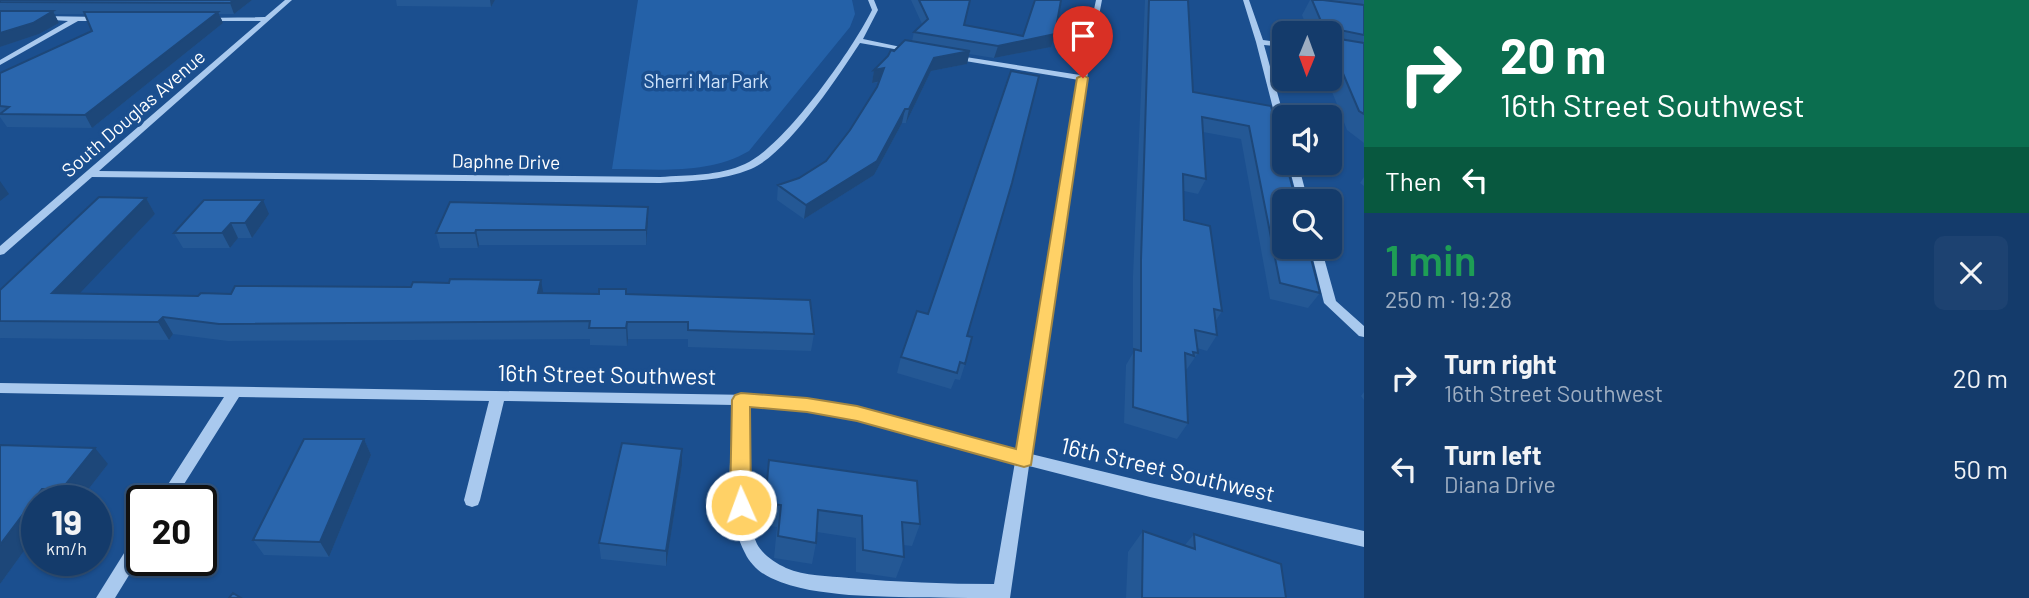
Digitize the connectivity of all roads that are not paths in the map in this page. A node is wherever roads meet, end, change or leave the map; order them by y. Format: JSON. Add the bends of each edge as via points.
{"nodes":[{"id":1,"x":289,"y":0,"type":"edge"},
{"id":2,"x":871,"y":0,"type":"edge"},
{"id":3,"x":1099,"y":0,"type":"edge"},
{"id":4,"x":1246,"y":0,"type":"edge"},
{"id":5,"x":25,"y":18,"type":"edge"},
{"id":6,"x":76,"y":18,"type":"junction"},
{"id":7,"x":115,"y":19,"type":"edge"},
{"id":8,"x":193,"y":19,"type":"edge"},
{"id":9,"x":267,"y":19,"type":"junction"},
{"id":10,"x":860,"y":41,"type":"junction"},
{"id":11,"x":1260,"y":42,"type":"junction"},
{"id":12,"x":1272,"y":44,"type":"edge"},
{"id":13,"x":925,"y":52,"type":"edge"},
{"id":14,"x":938,"y":54,"type":"edge"},
{"id":15,"x":0,"y":64,"type":"edge"},
{"id":16,"x":1083,"y":78,"type":"junction"},
{"id":17,"x":1277,"y":105,"type":"edge"},
{"id":18,"x":92,"y":174,"type":"junction"},
{"id":19,"x":0,"y":252,"type":"edge"},
{"id":20,"x":1318,"y":259,"type":"edge"},
{"id":21,"x":1364,"y":333,"type":"edge"},
{"id":22,"x":0,"y":388,"type":"edge"},
{"id":23,"x":235,"y":392,"type":"junction"},
{"id":24,"x":498,"y":395,"type":"junction"},
{"id":25,"x":741,"y":400,"type":"junction"},
{"id":26,"x":1024,"y":459,"type":"junction"},
{"id":27,"x":176,"y":485,"type":"edge"},
{"id":28,"x":472,"y":500,"type":"dead end"},
{"id":29,"x":1364,"y":539,"type":"edge"},
{"id":30,"x":126,"y":565,"type":"edge"},
{"id":31,"x":1002,"y":595,"type":"edge"},
{"id":32,"x":105,"y":598,"type":"edge"}],
"edges":[{"from":1,"to":9,"type":"street","name":"South Douglas Avenue"},
{"from":2,"to":10,"type":"street","via":[[875,10]]},
{"from":3,"to":16,"type":"street"},
{"from":4,"to":11,"type":"street"},
{"from":5,"to":6,"type":"street"},
{"from":6,"to":7,"type":"street"},
{"from":6,"to":15,"type":"street"},
{"from":8,"to":9,"type":"street"},
{"from":9,"to":18,"type":"street","name":"South Douglas Avenue"},
{"from":10,"to":13,"type":"street"},
{"from":10,"to":18,"type":"street","name":"Daphne Drive","via":[[778,145],[759,161],[722,174],[660,180]]},
{"from":11,"to":12,"type":"street"},
{"from":11,"to":17,"type":"street"},
{"from":14,"to":16,"type":"street"},
{"from":16,"to":26,"type":"street"},
{"from":18,"to":19,"type":"street","name":"South Douglas Avenue"},
{"from":20,"to":21,"type":"street","via":[[1330,303]]},
{"from":22,"to":23,"type":"street","name":"16th Street Southwest"},
{"from":23,"to":24,"type":"street","name":"16th Street Southwest"},
{"from":23,"to":27,"type":"street"},
{"from":24,"to":25,"type":"street","name":"16th Street Southwest"},
{"from":24,"to":28,"type":"street"},
{"from":25,"to":26,"type":"street","name":"16th Street Southwest","via":[[857,414]]},
{"from":25,"to":31,"type":"street","via":[[742,519],[749,546],[764,565],[810,582]]},
{"from":26,"to":29,"type":"street","name":"16th Street Southwest"},
{"from":26,"to":31,"type":"street"},
{"from":30,"to":32,"type":"street"}]}
